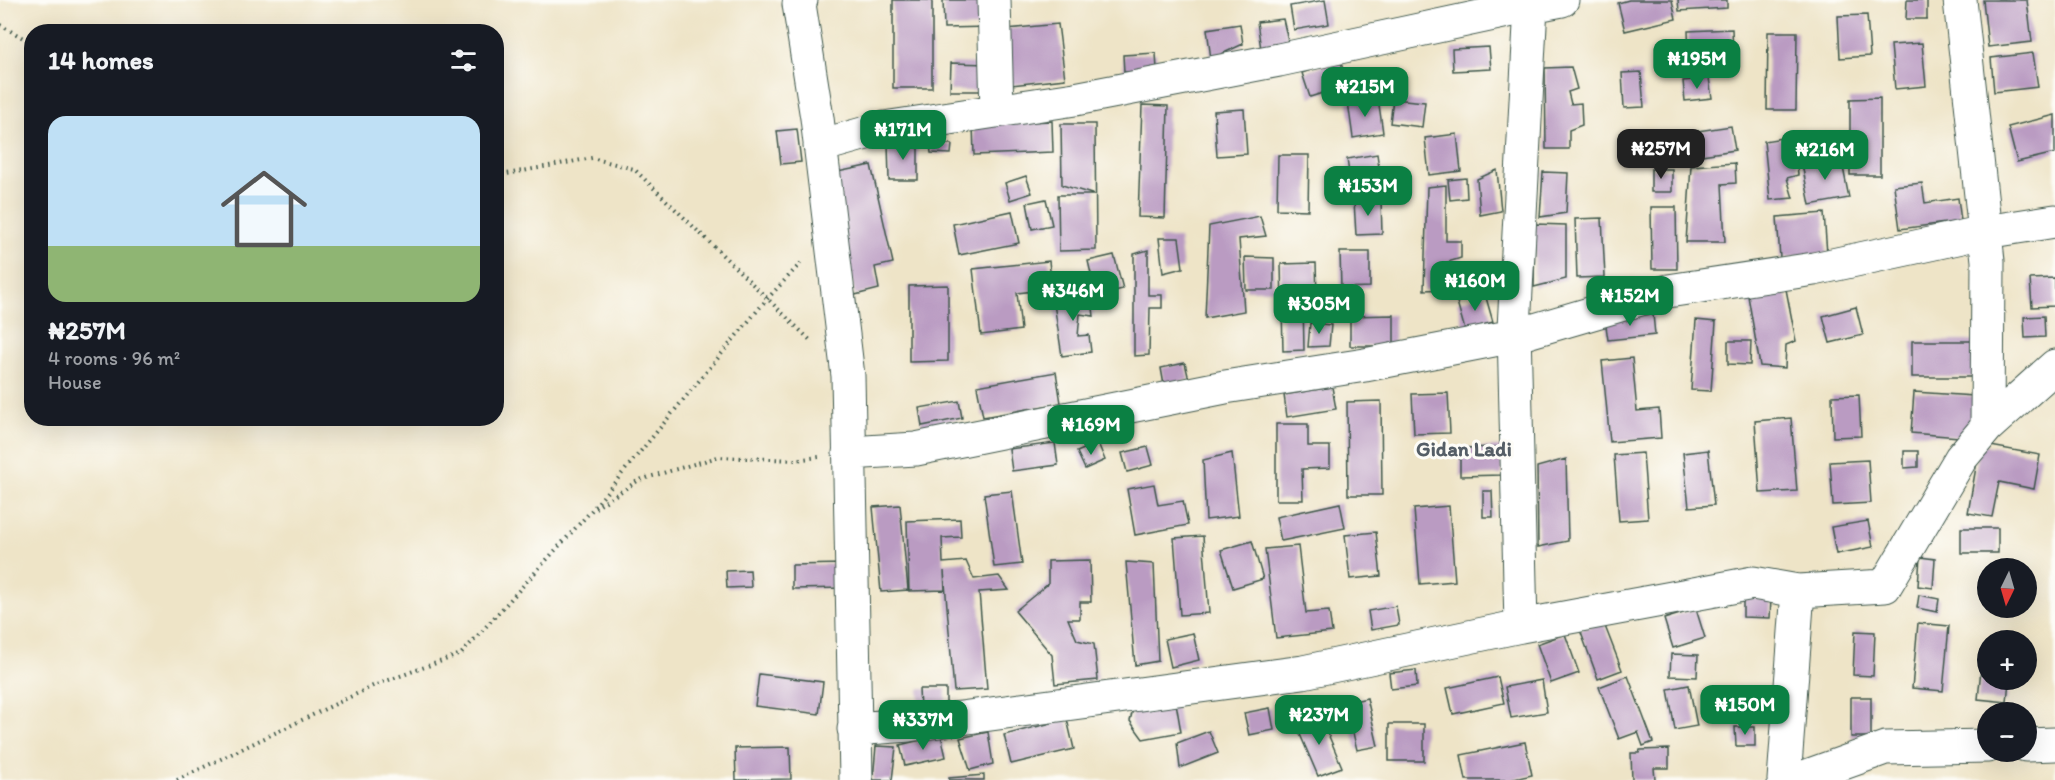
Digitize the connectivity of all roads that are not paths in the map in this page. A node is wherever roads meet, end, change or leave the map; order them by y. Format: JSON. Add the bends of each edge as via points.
{"nodes":[{"id":1,"x":801,"y":0,"type":"edge"},
{"id":2,"x":994,"y":0,"type":"edge"},
{"id":3,"x":1960,"y":0,"type":"edge"},
{"id":4,"x":1541,"y":2,"type":"edge"},
{"id":5,"x":998,"y":111,"type":"junction"},
{"id":6,"x":820,"y":146,"type":"junction"},
{"id":7,"x":2055,"y":222,"type":"edge"},
{"id":8,"x":1985,"y":232,"type":"junction"},
{"id":9,"x":1514,"y":336,"type":"junction"},
{"id":10,"x":2055,"y":366,"type":"edge"},
{"id":11,"x":1987,"y":427,"type":"junction"},
{"id":12,"x":849,"y":453,"type":"junction"},
{"id":13,"x":1798,"y":591,"type":"junction"},
{"id":14,"x":1521,"y":626,"type":"junction"},
{"id":15,"x":854,"y":729,"type":"junction"},
{"id":16,"x":2055,"y":744,"type":"edge"},
{"id":17,"x":2037,"y":745,"type":"edge"},
{"id":18,"x":1977,"y":746,"type":"edge"},
{"id":19,"x":856,"y":780,"type":"edge"},
{"id":20,"x":1784,"y":780,"type":"edge"},
{"id":21,"x":1796,"y":780,"type":"edge"}],
"edges":[{"from":1,"to":6,"type":"street"},
{"from":2,"to":5,"type":"street"},
{"from":3,"to":8,"type":"street"},
{"from":4,"to":5,"type":"street","via":[[1268,63]]},
{"from":4,"to":9,"type":"street"},
{"from":5,"to":6,"type":"street","via":[[884,128]]},
{"from":6,"to":12,"type":"street","via":[[848,376]]},
{"from":7,"to":8,"type":"street"},
{"from":8,"to":9,"type":"street","via":[[1814,269],[1668,291]]},
{"from":8,"to":11,"type":"street"},
{"from":9,"to":12,"type":"street","via":[[1225,387],[916,449]]},
{"from":9,"to":14,"type":"street"},
{"from":10,"to":11,"type":"street"},
{"from":11,"to":13,"type":"street","via":[[1961,458],[1886,586]]},
{"from":12,"to":15,"type":"street"},
{"from":13,"to":14,"type":"street","via":[[1753,583]]},
{"from":13,"to":20,"type":"street"},
{"from":14,"to":15,"type":"street","via":[[1303,672]]},
{"from":15,"to":19,"type":"street"},
{"from":16,"to":17,"type":"street"},
{"from":18,"to":21,"type":"street","via":[[1885,748]]}]}
